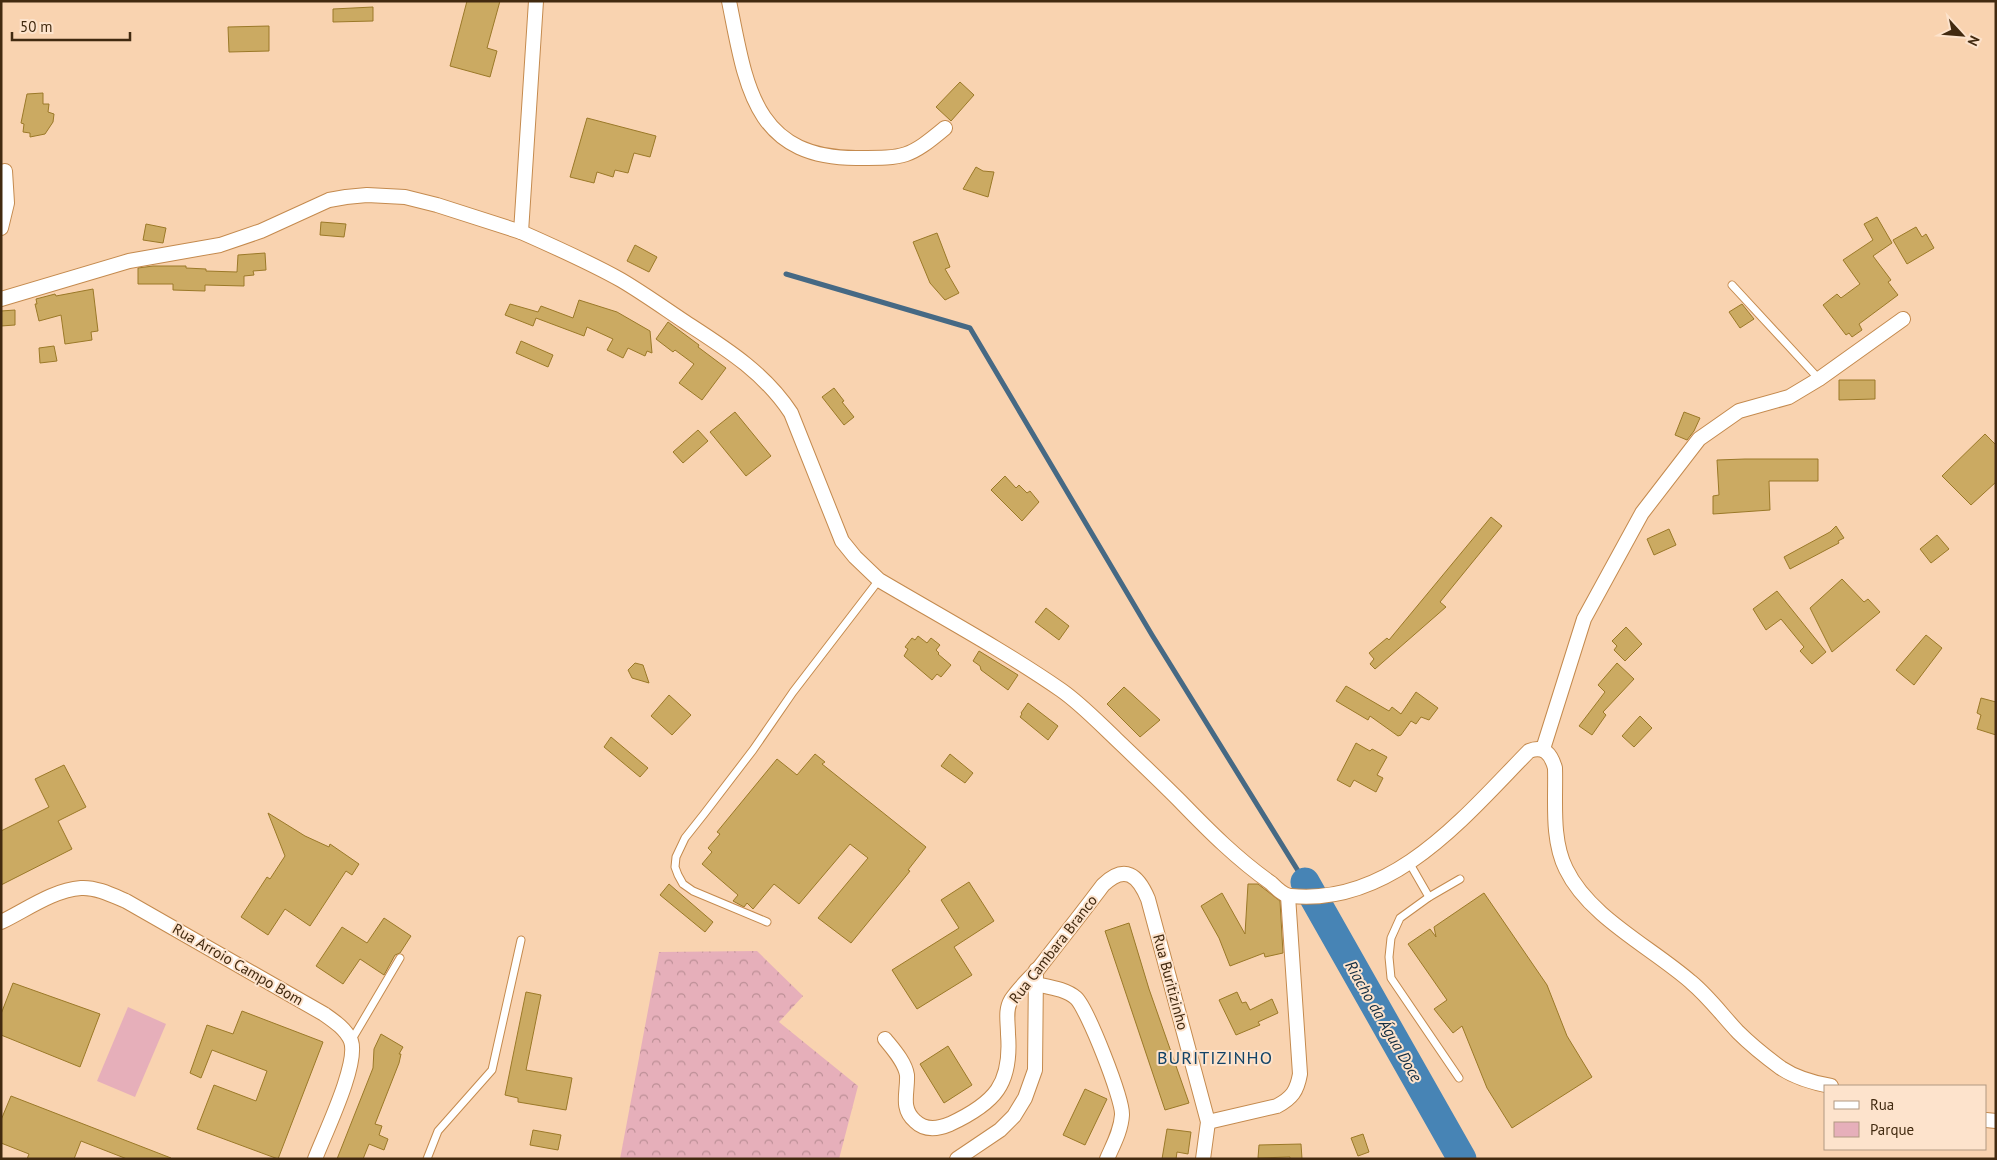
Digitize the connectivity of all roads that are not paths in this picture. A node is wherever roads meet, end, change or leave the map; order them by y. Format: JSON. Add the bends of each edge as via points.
{"nodes":[{"id":1,"x":536,"y":1,"type":"edge"},
{"id":2,"x":729,"y":1,"type":"edge"},
{"id":3,"x":945,"y":128,"type":"dead end"},
{"id":4,"x":5,"y":171,"type":"dead end"},
{"id":5,"x":1,"y":228,"type":"edge"},
{"id":6,"x":521,"y":232,"type":"junction"},
{"id":7,"x":1732,"y":285,"type":"dead end"},
{"id":8,"x":1,"y":299,"type":"edge"},
{"id":9,"x":1903,"y":319,"type":"dead end"},
{"id":10,"x":1819,"y":379,"type":"junction"},
{"id":11,"x":879,"y":580,"type":"junction"},
{"id":12,"x":1543,"y":749,"type":"junction"},
{"id":13,"x":1410,"y":864,"type":"junction"},
{"id":14,"x":1126,"y":873,"type":"joint"},
{"id":15,"x":1460,"y":879,"type":"dead end"},
{"id":16,"x":1288,"y":896,"type":"junction"},
{"id":17,"x":1429,"y":897,"type":"junction"},
{"id":18,"x":1,"y":922,"type":"edge"},
{"id":19,"x":767,"y":922,"type":"dead end"},
{"id":20,"x":521,"y":940,"type":"dead end"},
{"id":21,"x":400,"y":958,"type":"dead end"},
{"id":22,"x":1036,"y":977,"type":"junction"},
{"id":23,"x":886,"y":1039,"type":"dead end"},
{"id":24,"x":351,"y":1042,"type":"junction"},
{"id":25,"x":1459,"y":1078,"type":"dead end"},
{"id":26,"x":1828,"y":1085,"type":"edge"},
{"id":27,"x":1208,"y":1122,"type":"junction"},
{"id":28,"x":315,"y":1159,"type":"edge"},
{"id":29,"x":427,"y":1159,"type":"edge"},
{"id":30,"x":957,"y":1159,"type":"edge"},
{"id":31,"x":1107,"y":1159,"type":"edge"},
{"id":32,"x":1203,"y":1159,"type":"edge"}],
"edges":[{"from":1,"to":6,"type":"street"},
{"from":2,"to":3,"type":"street","via":[[741,62],[757,108],[776,134],[794,146],[833,156],[899,157],[920,149]]},
{"from":4,"to":5,"type":"street","via":[[7,203]]},
{"from":6,"to":8,"type":"street","via":[[405,197],[346,197],[329,200],[261,231],[220,245],[129,262]]},
{"from":6,"to":11,"type":"street","via":[[622,281],[746,363],[766,381],[781,397],[802,436],[842,541]]},
{"from":7,"to":10,"type":"lane"},
{"from":9,"to":10,"type":"street"},
{"from":10,"to":12,"type":"street","via":[[1790,397],[1739,411],[1699,439],[1642,513],[1584,620]]},
{"from":11,"to":16,"type":"street","via":[[1062,691],[1237,858]]},
{"from":11,"to":19,"type":"lane","via":[[685,838],[676,857],[678,876],[683,884]]},
{"from":12,"to":13,"type":"street","via":[[1529,751],[1451,829]]},
{"from":12,"to":26,"type":"street","via":[[1556,768],[1560,852],[1578,891],[1597,910],[1691,981],[1763,1054],[1783,1069]]},
{"from":13,"to":16,"type":"street","via":[[1345,892]]},
{"from":13,"to":17,"type":"lane"},
{"from":14,"to":22,"type":"street","name":"Rua Cambara Branco","via":[[1116,875],[1103,885]]},
{"from":14,"to":27,"type":"street","name":"Rua Buritizinho","via":[[1138,880],[1148,899]]},
{"from":15,"to":17,"type":"lane"},
{"from":16,"to":27,"type":"street","via":[[1300,1074],[1298,1086],[1287,1101],[1277,1106]]},
{"from":17,"to":25,"type":"lane","via":[[1400,918],[1391,938],[1391,978]]},
{"from":18,"to":24,"type":"street","name":"Rua Arroio Campo Bom","via":[[63,891],[83,888],[104,892],[126,901],[324,1014],[342,1028]]},
{"from":20,"to":29,"type":"lane","via":[[492,1070],[438,1130]]},
{"from":21,"to":24,"type":"lane"},
{"from":22,"to":23,"type":"street","name":"Rua Cambara Branco","via":[[1012,998],[1007,1008],[1009,1061],[1001,1086],[980,1107],[946,1126],[929,1129],[915,1121],[908,1112],[905,1069]]},
{"from":22,"to":30,"type":"street","via":[[1035,1070],[1025,1098],[1000,1130]]},
{"from":22,"to":31,"type":"street","via":[[1068,992],[1082,1005],[1118,1094],[1122,1114],[1118,1134]]},
{"from":24,"to":28,"type":"street","via":[[353,1055],[349,1071]]},
{"from":27,"to":32,"type":"street","name":"Rua Buritizinho"}]}
